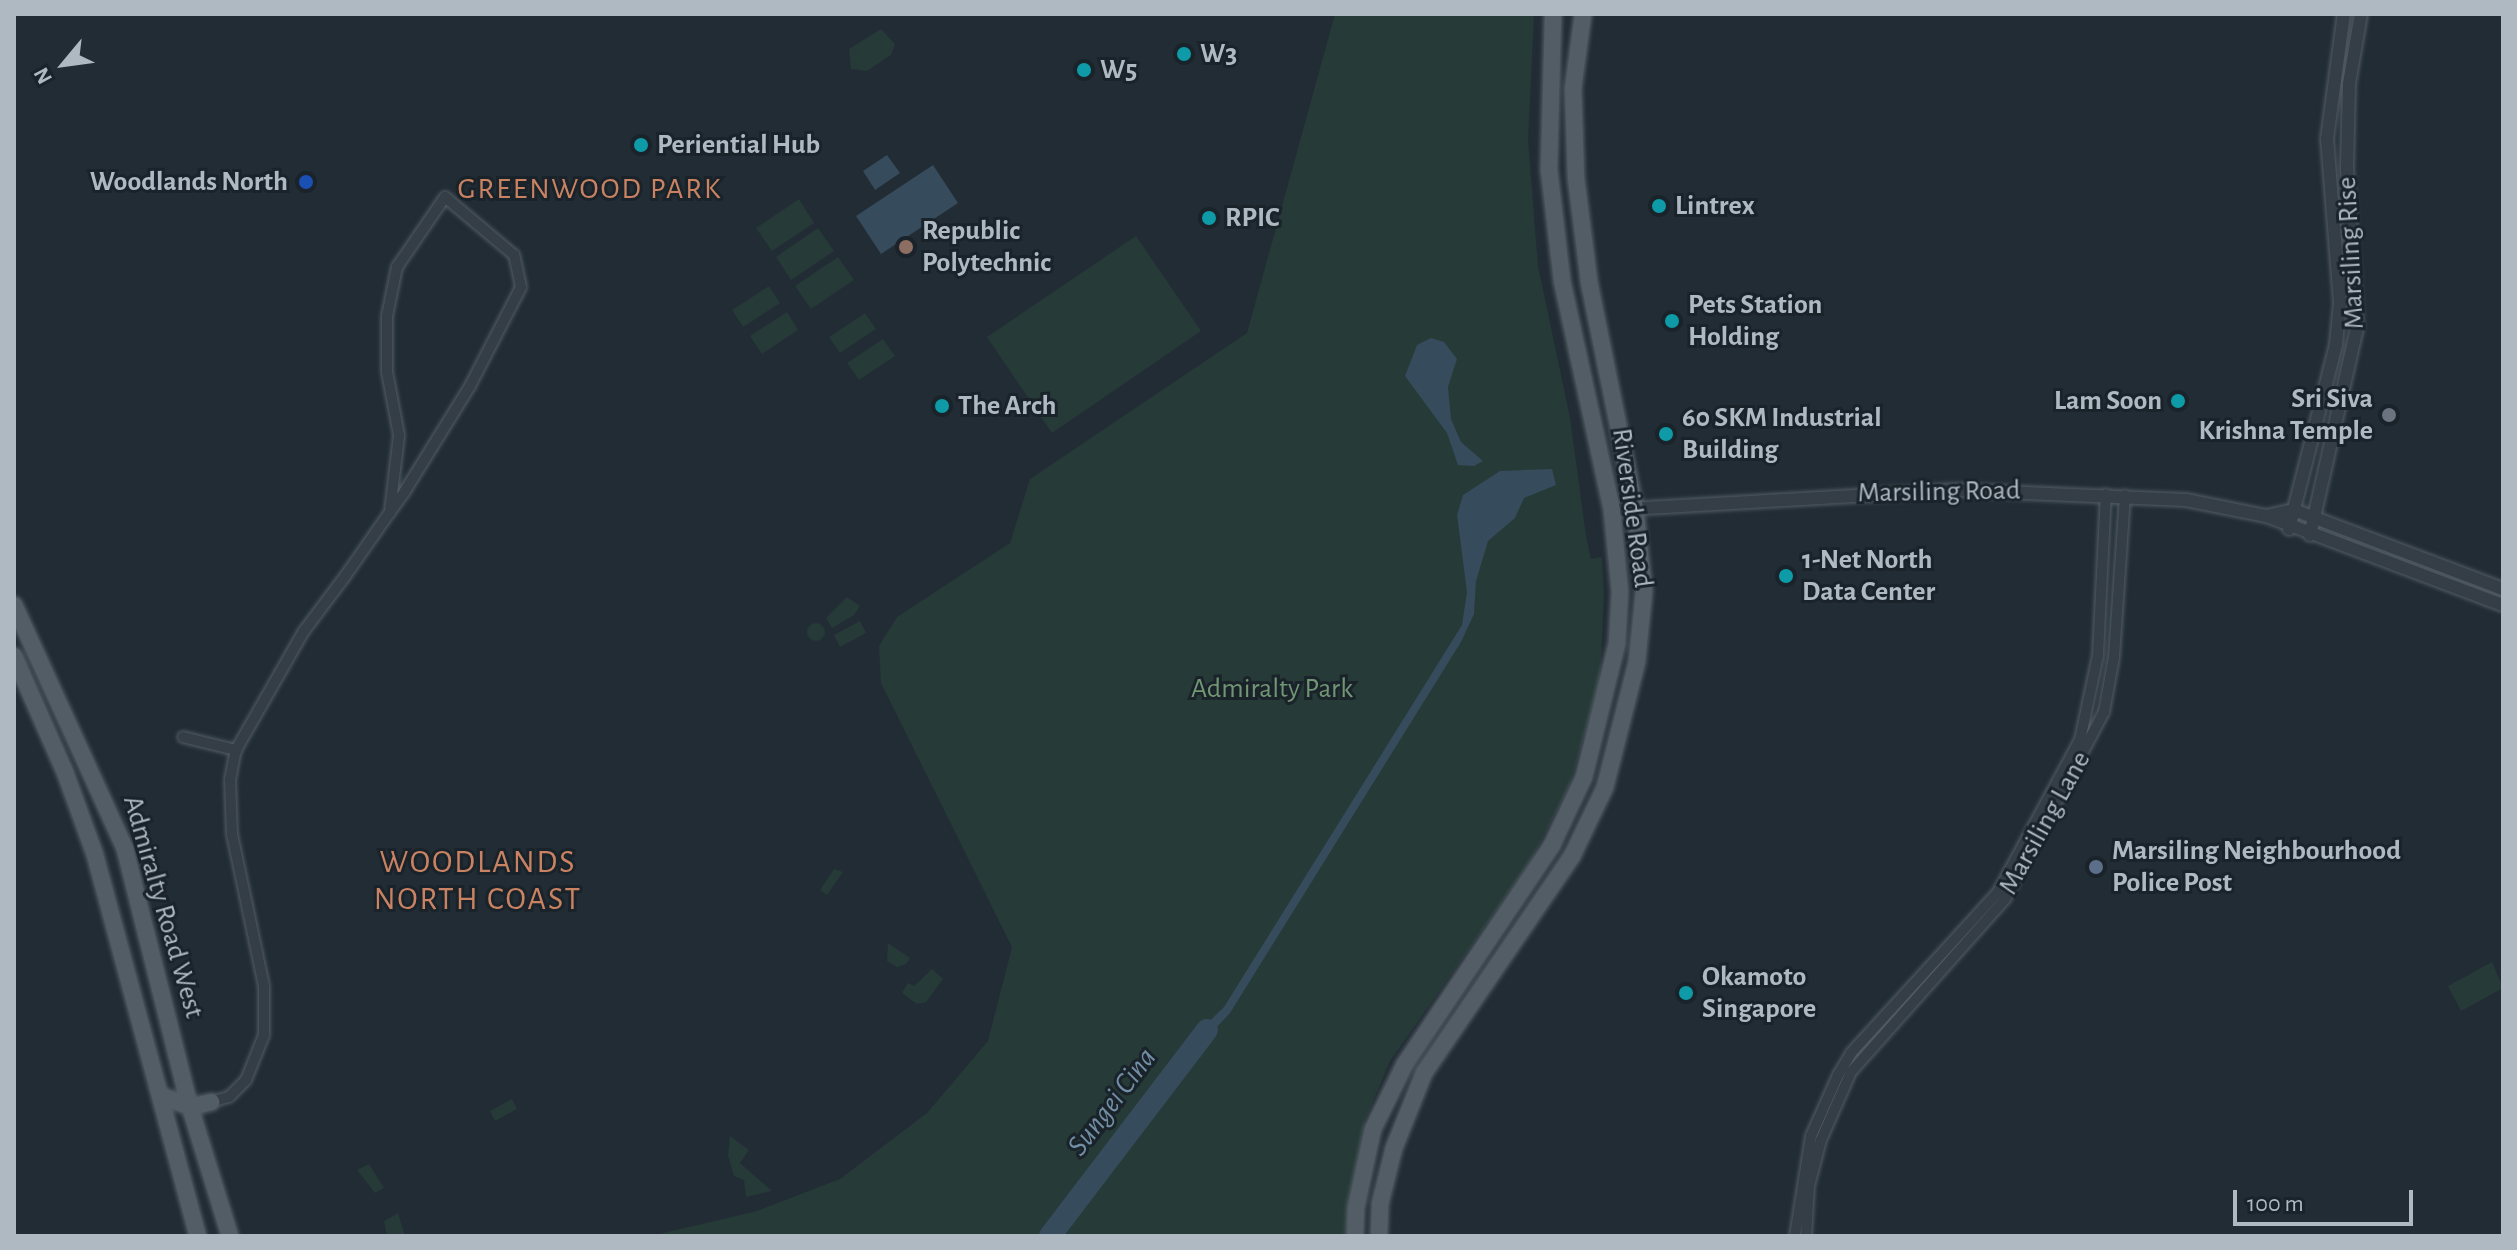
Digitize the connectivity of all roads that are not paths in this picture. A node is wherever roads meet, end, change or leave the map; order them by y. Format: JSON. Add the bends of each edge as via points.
{"nodes":[{"id":1,"x":1553,"y":14,"type":"edge"},
{"id":2,"x":1583,"y":14,"type":"edge"},
{"id":3,"x":2344,"y":14,"type":"edge"},
{"id":4,"x":2361,"y":14,"type":"edge"},
{"id":5,"x":2106,"y":494,"type":"junction"},
{"id":6,"x":2125,"y":495,"type":"junction"},
{"id":7,"x":1635,"y":508,"type":"junction"},
{"id":8,"x":1612,"y":510,"type":"junction"},
{"id":9,"x":2294,"y":510,"type":"junction"},
{"id":10,"x":390,"y":512,"type":"junction"},
{"id":11,"x":2266,"y":516,"type":"junction"},
{"id":12,"x":2315,"y":518,"type":"junction"},
{"id":13,"x":2289,"y":529,"type":"junction"},
{"id":14,"x":2310,"y":535,"type":"junction"},
{"id":15,"x":2503,"y":589,"type":"edge"},
{"id":16,"x":14,"y":605,"type":"edge"},
{"id":17,"x":2503,"y":605,"type":"edge"},
{"id":18,"x":14,"y":656,"type":"edge"},
{"id":19,"x":183,"y":737,"type":"dead end"},
{"id":20,"x":236,"y":750,"type":"junction"},
{"id":21,"x":1887,"y":1020,"type":"junction"},
{"id":22,"x":162,"y":1096,"type":"junction"},
{"id":23,"x":211,"y":1102,"type":"junction"},
{"id":24,"x":190,"y":1107,"type":"junction"},
{"id":25,"x":172,"y":1135,"type":"junction"},
{"id":26,"x":198,"y":1136,"type":"junction"},
{"id":27,"x":198,"y":1236,"type":"edge"},
{"id":28,"x":230,"y":1236,"type":"edge"},
{"id":29,"x":1355,"y":1236,"type":"edge"},
{"id":30,"x":1379,"y":1236,"type":"edge"},
{"id":31,"x":1795,"y":1236,"type":"edge"},
{"id":32,"x":1806,"y":1236,"type":"edge"}],
"edges":[{"from":1,"to":8,"type":"main road","name":"Riverside Road","via":[[1547,91],[1553,210],[1562,280]]},
{"from":2,"to":7,"type":"main road","name":"Riverside Road","via":[[1573,89],[1576,178],[1589,281]]},
{"from":3,"to":9,"type":"street","name":"Marsiling Rise","via":[[2327,139],[2340,303],[2336,344]]},
{"from":4,"to":12,"type":"street","name":"Marsiling Rise","via":[[2349,84],[2347,167],[2357,328]]},
{"from":5,"to":6,"type":"street","name":"Marsiling Road"},
{"from":5,"to":7,"type":"street","name":"Marsiling Road","via":[[1957,490]]},
{"from":5,"to":21,"type":"street","name":"Marsiling Lane","via":[[2098,655],[2080,740],[1998,892]]},
{"from":6,"to":11,"type":"street","name":"Marsiling Road"},
{"from":6,"to":21,"type":"street","name":"Marsiling Lane","via":[[2114,657],[2104,712],[2005,899]]},
{"from":7,"to":8,"type":"street","name":"Marsiling Road"},
{"from":7,"to":30,"type":"main road","name":"Riverside Road","via":[[1642,624],[1605,787],[1572,856],[1424,1073],[1394,1148],[1380,1204]]},
{"from":8,"to":29,"type":"main road","name":"Riverside Road","via":[[1620,592],[1617,644],[1584,777],[1544,859],[1405,1064],[1373,1129]]},
{"from":9,"to":11,"type":"street","name":"Marsiling Road"},
{"from":9,"to":12,"type":"street"},
{"from":9,"to":13,"type":"street","name":"Marsiling Rise"},
{"from":10,"to":10,"type":"street","via":[[399,435],[387,372],[387,316],[397,267],[445,197],[514,255],[521,287],[470,386]]},
{"from":10,"to":20,"type":"street","via":[[304,631]]},
{"from":11,"to":13,"type":"street","name":"Marsiling Road"},
{"from":12,"to":14,"type":"street","name":"Marsiling Rise"},
{"from":12,"to":15,"type":"street"},
{"from":13,"to":14,"type":"street","name":"Marsiling Road"},
{"from":14,"to":17,"type":"street","name":"Marsiling Road"},
{"from":16,"to":24,"type":"main road","name":"Admiralty Road West","via":[[125,849]]},
{"from":18,"to":22,"type":"main road","name":"Admiralty Road West","via":[[95,855]]},
{"from":19,"to":20,"type":"street"},
{"from":20,"to":23,"type":"street","via":[[230,780],[232,834],[264,986],[264,1035],[246,1080],[229,1097]]},
{"from":21,"to":31,"type":"street","name":"Marsiling Lane","via":[[1851,1053],[1811,1136]]},
{"from":21,"to":32,"type":"street","name":"Marsiling Lane","via":[[1851,1072],[1821,1140],[1809,1186]]},
{"from":22,"to":24,"type":"main road"},
{"from":22,"to":25,"type":"main road","name":"Admiralty Road West"},
{"from":23,"to":24,"type":"main road"},
{"from":23,"to":26,"type":"main road"},
{"from":24,"to":25,"type":"main road"},
{"from":24,"to":26,"type":"main road","name":"Admiralty Road West"},
{"from":25,"to":27,"type":"main road","name":"Admiralty Road West"},
{"from":26,"to":28,"type":"main road","name":"Admiralty Road West"}]}
